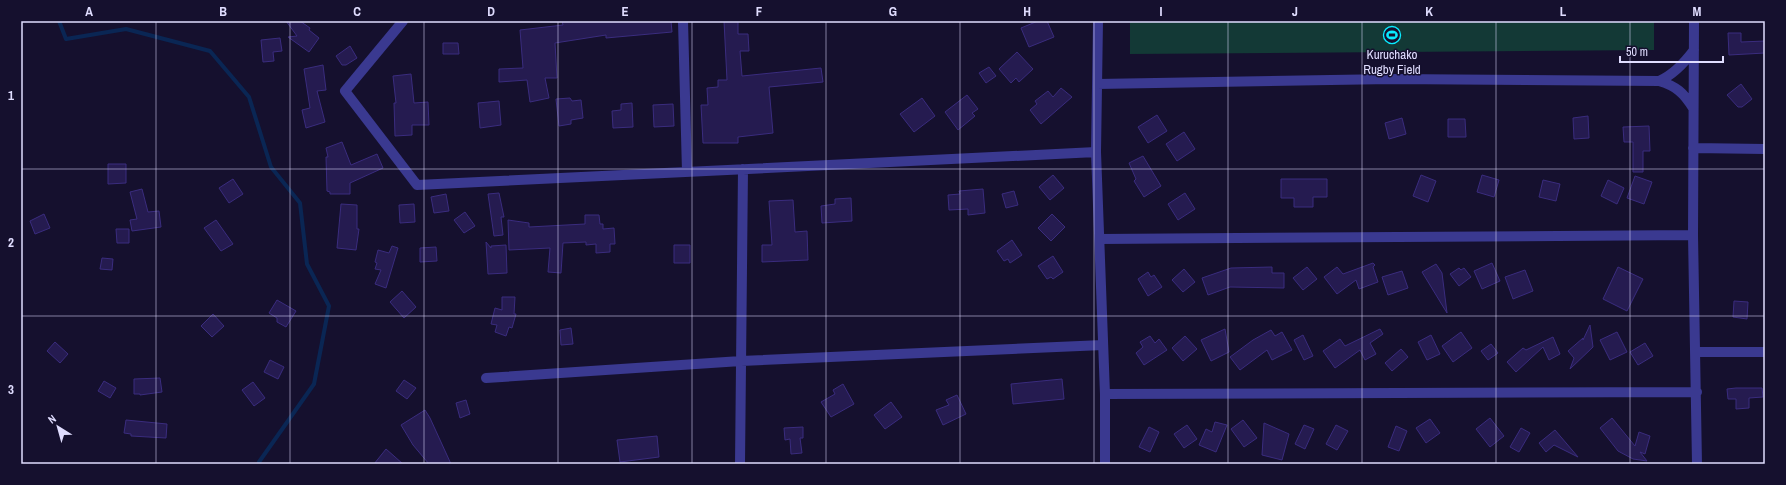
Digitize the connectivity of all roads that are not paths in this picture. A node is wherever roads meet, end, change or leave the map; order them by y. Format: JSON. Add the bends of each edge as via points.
{"nodes":[{"id":1,"x":403,"y":21,"type":"edge"},
{"id":2,"x":683,"y":21,"type":"edge"},
{"id":3,"x":1098,"y":21,"type":"edge"},
{"id":4,"x":1703,"y":21,"type":"edge"},
{"id":5,"x":1694,"y":26,"type":"edge"},
{"id":6,"x":1694,"y":50,"type":"junction"},
{"id":7,"x":1659,"y":81,"type":"junction"},
{"id":8,"x":1097,"y":84,"type":"junction"},
{"id":9,"x":1694,"y":110,"type":"junction"},
{"id":10,"x":1693,"y":148,"type":"junction"},
{"id":11,"x":1765,"y":149,"type":"edge"},
{"id":12,"x":1096,"y":152,"type":"junction"},
{"id":13,"x":743,"y":169,"type":"junction"},
{"id":14,"x":687,"y":172,"type":"junction"},
{"id":15,"x":1693,"y":235,"type":"junction"},
{"id":16,"x":1100,"y":239,"type":"junction"},
{"id":17,"x":1103,"y":345,"type":"junction"},
{"id":18,"x":1696,"y":352,"type":"junction"},
{"id":19,"x":1765,"y":352,"type":"edge"},
{"id":20,"x":741,"y":361,"type":"junction"},
{"id":21,"x":486,"y":378,"type":"dead end"},
{"id":22,"x":1697,"y":392,"type":"junction"},
{"id":23,"x":1105,"y":394,"type":"junction"},
{"id":24,"x":740,"y":464,"type":"edge"},
{"id":25,"x":1104,"y":464,"type":"edge"},
{"id":26,"x":1697,"y":464,"type":"edge"}],
"edges":[{"from":1,"to":14,"type":"street","via":[[345,91],[416,185]]},
{"from":2,"to":14,"type":"street"},
{"from":3,"to":8,"type":"street"},
{"from":4,"to":5,"type":"street"},
{"from":5,"to":6,"type":"street"},
{"from":6,"to":7,"type":"street","via":[[1667,78]]},
{"from":6,"to":9,"type":"street"},
{"from":7,"to":8,"type":"street","via":[[1391,79]]},
{"from":7,"to":9,"type":"street","via":[[1678,89],[1686,96]]},
{"from":8,"to":12,"type":"street"},
{"from":9,"to":10,"type":"street"},
{"from":10,"to":11,"type":"street"},
{"from":10,"to":15,"type":"street"},
{"from":12,"to":13,"type":"street"},
{"from":12,"to":16,"type":"street"},
{"from":13,"to":14,"type":"street"},
{"from":13,"to":20,"type":"street"},
{"from":15,"to":16,"type":"street"},
{"from":15,"to":18,"type":"street"},
{"from":16,"to":17,"type":"street"},
{"from":17,"to":20,"type":"street"},
{"from":17,"to":23,"type":"street"},
{"from":18,"to":19,"type":"street"},
{"from":18,"to":22,"type":"street"},
{"from":20,"to":21,"type":"street"},
{"from":20,"to":24,"type":"street"},
{"from":22,"to":23,"type":"street"},
{"from":22,"to":26,"type":"street"},
{"from":23,"to":25,"type":"street"}]}
